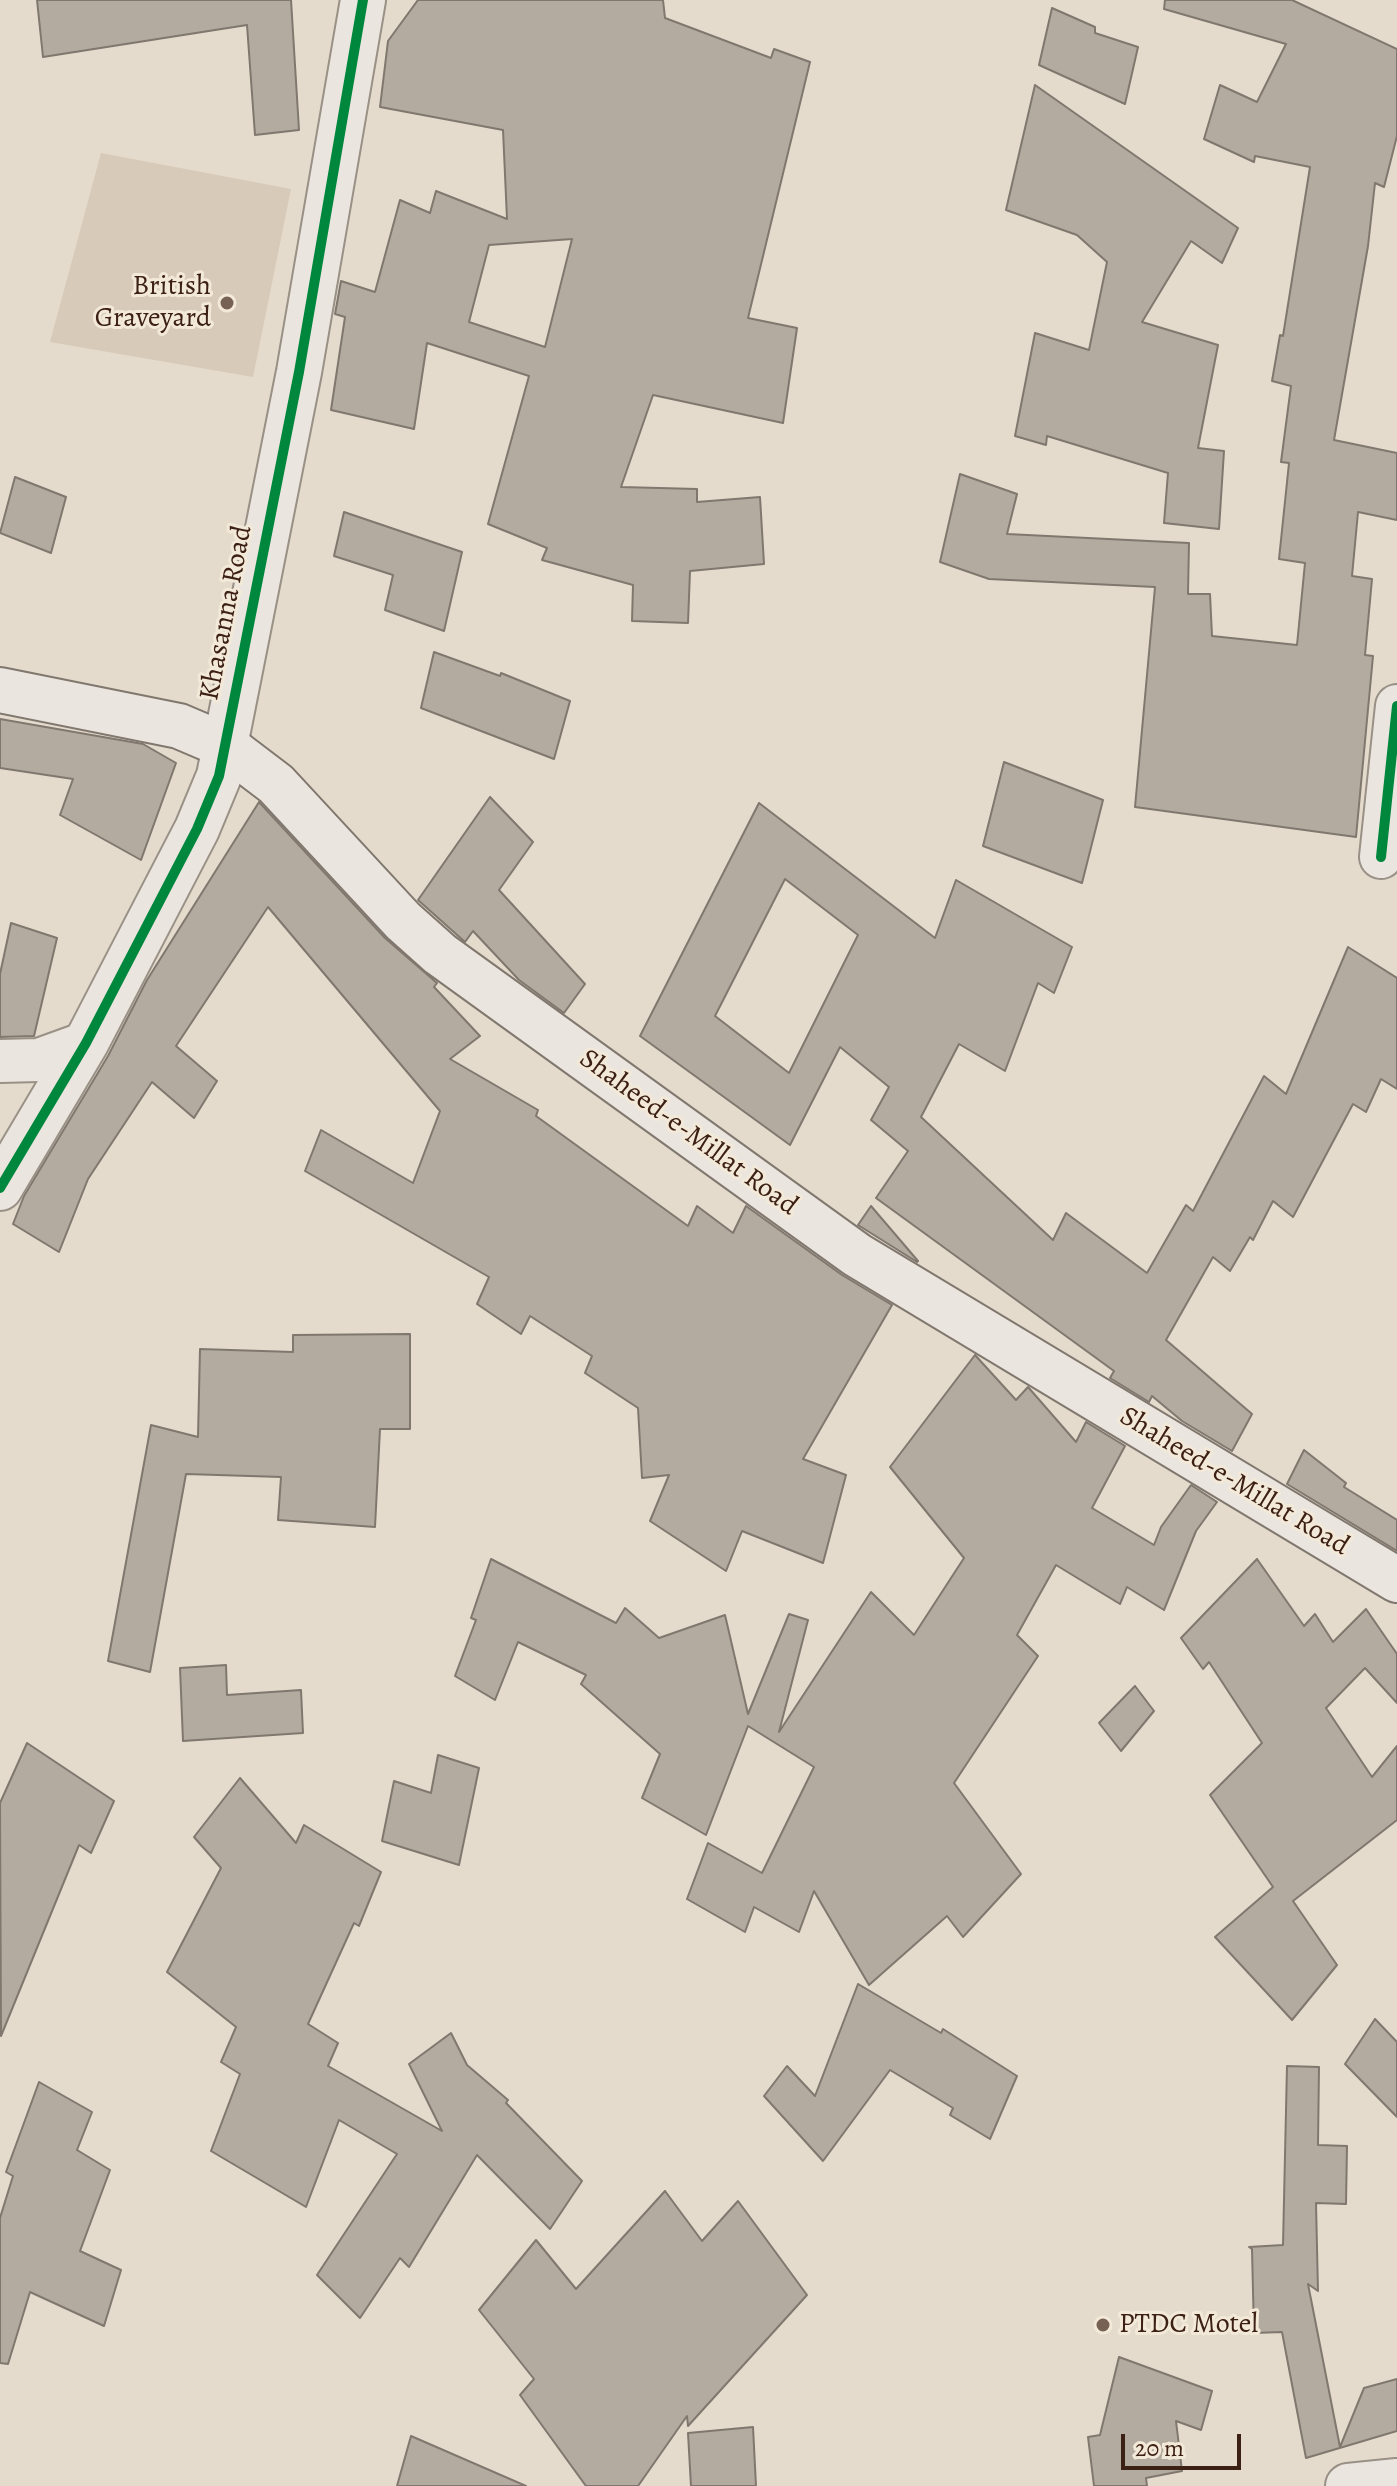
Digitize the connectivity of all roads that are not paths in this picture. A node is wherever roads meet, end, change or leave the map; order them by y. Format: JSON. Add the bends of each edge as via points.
{"nodes":[{"id":1,"x":363,"y":0,"type":"edge"},
{"id":2,"x":0,"y":690,"type":"edge"},
{"id":3,"x":1397,"y":706,"type":"edge"},
{"id":4,"x":226,"y":746,"type":"junction"},
{"id":5,"x":1381,"y":857,"type":"dead end"},
{"id":6,"x":86,"y":1043,"type":"junction"},
{"id":7,"x":0,"y":1061,"type":"edge"},
{"id":8,"x":0,"y":1188,"type":"edge"},
{"id":9,"x":1397,"y":1580,"type":"edge"},
{"id":10,"x":1397,"y":2481,"type":"edge"},
{"id":11,"x":1348,"y":2486,"type":"edge"}],
"edges":[{"from":1,"to":4,"type":"main road","name":"Khasanna Road","via":[[299,372]]},
{"from":2,"to":4,"type":"main road","name":"Shaheed-e-Millat Road","via":[[179,726]]},
{"from":3,"to":5,"type":"street"},
{"from":4,"to":6,"type":"main road","name":"Khasanna Road","via":[[197,829]]},
{"from":4,"to":9,"type":"main road","name":"Shaheed-e-Millat Road","via":[[276,784],[440,954],[857,1255]]},
{"from":6,"to":7,"type":"street","via":[[39,1060]]},
{"from":6,"to":8,"type":"main road","name":"Khasanna Road"},
{"from":10,"to":11,"type":"main road"}]}
